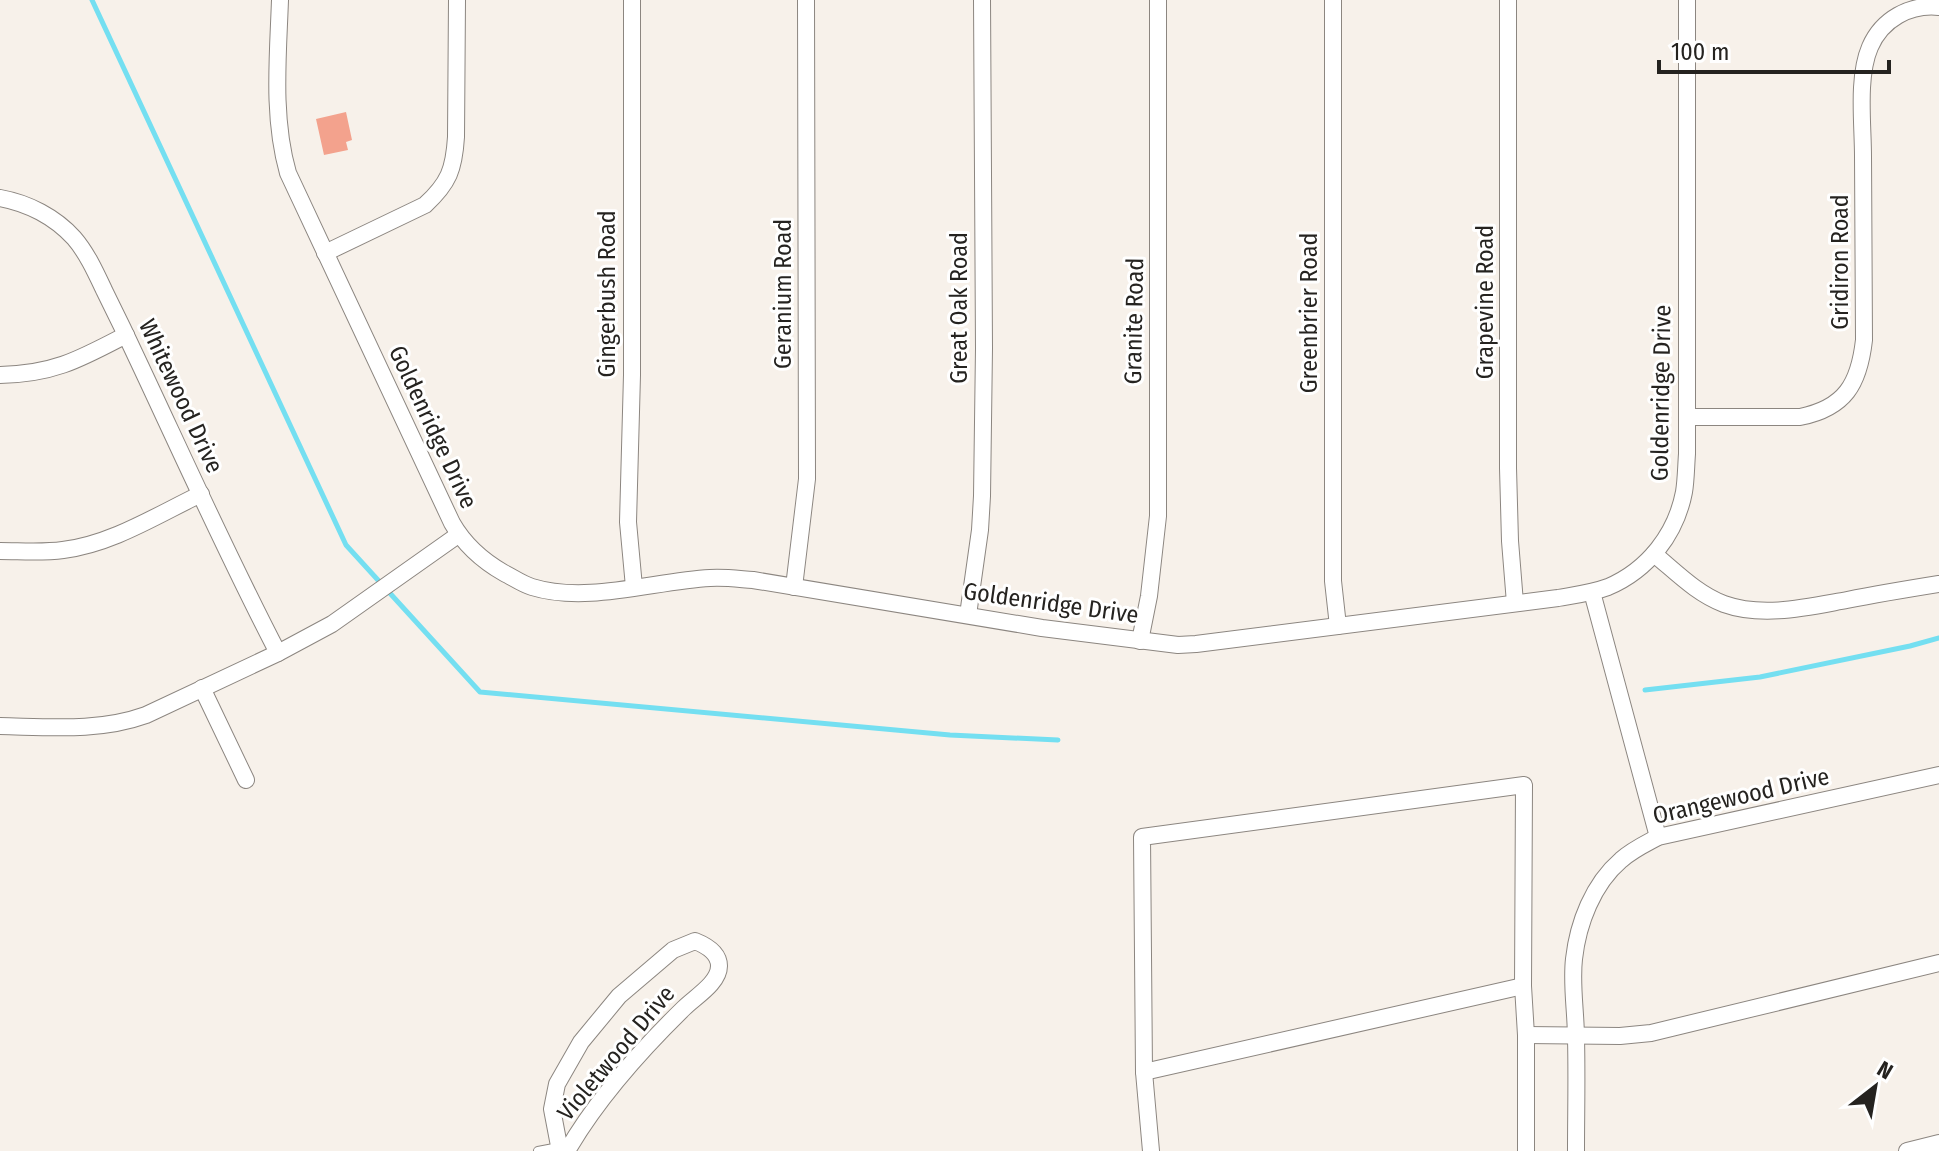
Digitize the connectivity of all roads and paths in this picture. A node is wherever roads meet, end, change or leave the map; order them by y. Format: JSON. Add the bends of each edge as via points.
{"nodes":[{"id":1,"x":280,"y":0,"type":"edge"},
{"id":2,"x":457,"y":0,"type":"edge"},
{"id":3,"x":632,"y":0,"type":"edge"},
{"id":4,"x":806,"y":0,"type":"edge"},
{"id":5,"x":982,"y":0,"type":"edge"},
{"id":6,"x":1158,"y":0,"type":"edge"},
{"id":7,"x":1333,"y":0,"type":"edge"},
{"id":8,"x":1508,"y":0,"type":"edge"},
{"id":9,"x":1687,"y":0,"type":"edge"},
{"id":10,"x":1939,"y":7,"type":"edge"},
{"id":11,"x":0,"y":198,"type":"edge"},
{"id":12,"x":325,"y":253,"type":"junction"},
{"id":13,"x":126,"y":335,"type":"junction"},
{"id":14,"x":0,"y":375,"type":"edge"},
{"id":15,"x":1687,"y":417,"type":"junction"},
{"id":16,"x":201,"y":494,"type":"junction"},
{"id":17,"x":458,"y":535,"type":"junction"},
{"id":18,"x":0,"y":551,"type":"edge"},
{"id":19,"x":1654,"y":554,"type":"junction"},
{"id":20,"x":1939,"y":584,"type":"edge"},
{"id":21,"x":634,"y":587,"type":"junction"},
{"id":22,"x":794,"y":587,"type":"junction"},
{"id":23,"x":1592,"y":592,"type":"junction"},
{"id":24,"x":1515,"y":603,"type":"junction"},
{"id":25,"x":968,"y":615,"type":"junction"},
{"id":26,"x":1338,"y":626,"type":"junction"},
{"id":27,"x":1140,"y":641,"type":"junction"},
{"id":28,"x":278,"y":653,"type":"junction"},
{"id":29,"x":202,"y":688,"type":"junction"},
{"id":30,"x":0,"y":726,"type":"edge"},
{"id":31,"x":1939,"y":775,"type":"edge"},
{"id":32,"x":246,"y":780,"type":"dead end"},
{"id":33,"x":1658,"y":837,"type":"junction"},
{"id":34,"x":1939,"y":963,"type":"edge"},
{"id":35,"x":1523,"y":986,"type":"junction"},
{"id":36,"x":1526,"y":1035,"type":"junction"},
{"id":37,"x":1576,"y":1036,"type":"junction"},
{"id":38,"x":1144,"y":1072,"type":"junction"},
{"id":39,"x":1939,"y":1143,"type":"edge"},
{"id":40,"x":562,"y":1150,"type":"edge"},
{"id":41,"x":538,"y":1151,"type":"edge"},
{"id":42,"x":1151,"y":1151,"type":"edge"},
{"id":43,"x":1526,"y":1151,"type":"edge"},
{"id":44,"x":1576,"y":1151,"type":"edge"},
{"id":45,"x":1907,"y":1151,"type":"edge"}],
"edges":[{"from":1,"to":12,"type":"street","name":"Goldenridge Drive","via":[[277,83],[283,154]]},
{"from":2,"to":12,"type":"street","via":[[451,175],[425,205]]},
{"from":3,"to":21,"type":"street","name":"Gingerbush Road","via":[[628,522]]},
{"from":4,"to":22,"type":"street","name":"Geranium Road","via":[[807,479]]},
{"from":5,"to":25,"type":"street","name":"Great Oak Road","via":[[982,496]]},
{"from":6,"to":27,"type":"street","name":"Granite Road","via":[[1158,516]]},
{"from":7,"to":26,"type":"street","name":"Greenbrier Road","via":[[1333,581]]},
{"from":8,"to":24,"type":"street","name":"Grapevine Road","via":[[1508,468]]},
{"from":9,"to":15,"type":"street","name":"Goldenridge Drive"},
{"from":10,"to":15,"type":"street","name":"Gridiron Road","via":[[1920,7],[1889,21],[1868,51],[1862,99],[1864,340],[1855,380],[1846,394],[1817,414]]},
{"from":11,"to":13,"type":"street","name":"Whitewood Drive","via":[[40,211],[73,237]]},
{"from":12,"to":17,"type":"street","name":"Goldenridge Drive"},
{"from":13,"to":14,"type":"street","via":[[62,367]]},
{"from":13,"to":16,"type":"street","name":"Whitewood Drive"},
{"from":15,"to":19,"type":"street","name":"Goldenridge Drive","via":[[1684,490],[1668,536]]},
{"from":16,"to":18,"type":"street","via":[[91,545]]},
{"from":16,"to":28,"type":"street","name":"Whitewood Drive"},
{"from":17,"to":21,"type":"street","name":"Goldenridge Drive","via":[[494,567],[534,588],[560,593]]},
{"from":17,"to":28,"type":"street","via":[[332,624]]},
{"from":19,"to":20,"type":"street","via":[[1697,590],[1747,609],[1803,608]]},
{"from":19,"to":23,"type":"street","name":"Goldenridge Drive","via":[[1633,572]]},
{"from":21,"to":22,"type":"street","name":"Goldenridge Drive","via":[[714,577]]},
{"from":22,"to":25,"type":"street","name":"Goldenridge Drive"},
{"from":23,"to":24,"type":"street","name":"Goldenridge Drive"},
{"from":23,"to":33,"type":"street"},
{"from":24,"to":26,"type":"street","name":"Goldenridge Drive"},
{"from":25,"to":27,"type":"street","name":"Goldenridge Drive"},
{"from":26,"to":27,"type":"street","name":"Goldenridge Drive","via":[[1196,644]]},
{"from":28,"to":29,"type":"street"},
{"from":29,"to":30,"type":"street","via":[[131,721]]},
{"from":29,"to":32,"type":"street"},
{"from":31,"to":33,"type":"street","name":"Orangewood Drive"},
{"from":33,"to":37,"type":"street","name":"Orangewood Drive","via":[[1622,859],[1591,898],[1574,959]]},
{"from":34,"to":37,"type":"street","via":[[1651,1033]]},
{"from":35,"to":36,"type":"street"},
{"from":35,"to":38,"type":"street"},
{"from":35,"to":38,"type":"street","via":[[1524,785],[1142,837]]},
{"from":36,"to":37,"type":"street"},
{"from":36,"to":43,"type":"street"},
{"from":37,"to":44,"type":"street","name":"Orangewood Drive"},
{"from":38,"to":42,"type":"street"},
{"from":39,"to":45,"type":"street"},
{"from":40,"to":40,"type":"street","name":"Violetwood Drive","via":[[659,1032],[714,981],[719,966],[706,945],[695,941],[673,950],[619,996],[581,1042],[557,1084],[552,1109]]},
{"from":40,"to":41,"type":"lane"}]}
